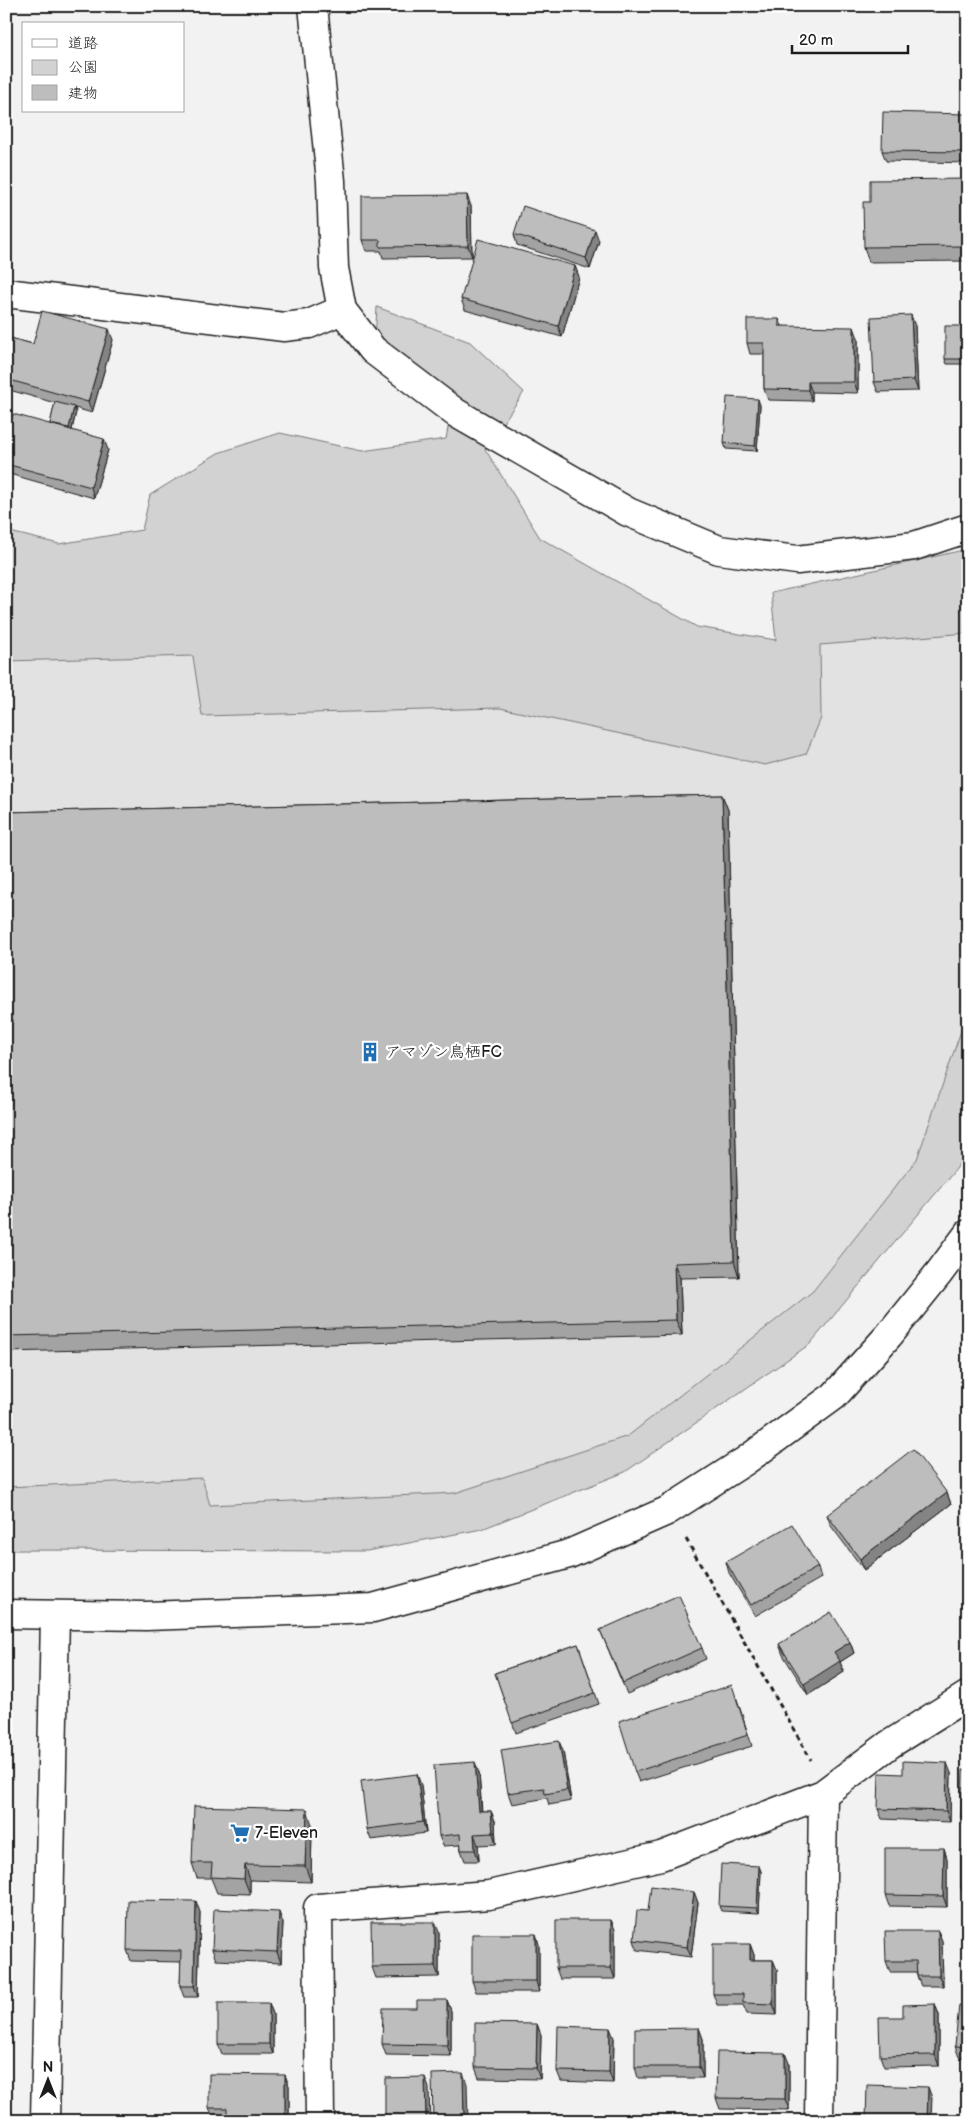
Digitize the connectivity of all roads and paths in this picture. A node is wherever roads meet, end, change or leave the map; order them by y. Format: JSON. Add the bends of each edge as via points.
{"nodes":[{"id":1,"x":313,"y":6,"type":"edge"},
{"id":2,"x":6,"y":294,"type":"edge"},
{"id":3,"x":342,"y":310,"type":"junction"},
{"id":4,"x":968,"y":528,"type":"edge"},
{"id":5,"x":968,"y":1234,"type":"edge"},
{"id":6,"x":684,"y":1534,"type":"dead end"},
{"id":7,"x":6,"y":1614,"type":"edge"},
{"id":8,"x":55,"y":1615,"type":"junction"},
{"id":9,"x":968,"y":1695,"type":"edge"},
{"id":10,"x":822,"y":1794,"type":"junction"},
{"id":11,"x":45,"y":2121,"type":"edge"},
{"id":12,"x":320,"y":2121,"type":"edge"},
{"id":13,"x":819,"y":2121,"type":"edge"}],
"edges":[{"from":1,"to":3,"type":"street","via":[[331,181],[334,268]]},
{"from":2,"to":3,"type":"street","via":[[284,327],[309,324]]},
{"from":3,"to":4,"type":"street","via":[[373,350],[456,413],[628,512],[719,550],[797,560],[914,546]]},
{"from":5,"to":8,"type":"street","via":[[889,1335],[834,1396],[745,1461],[667,1511],[569,1554],[373,1608],[146,1616]]},
{"from":6,"to":10,"type":"path","via":[[811,1760]]},
{"from":7,"to":8,"type":"street"},
{"from":8,"to":11,"type":"street"},
{"from":9,"to":10,"type":"street","via":[[890,1744]]},
{"from":10,"to":12,"type":"street","via":[[651,1858],[489,1894],[318,1908]]},
{"from":10,"to":13,"type":"street"}]}
